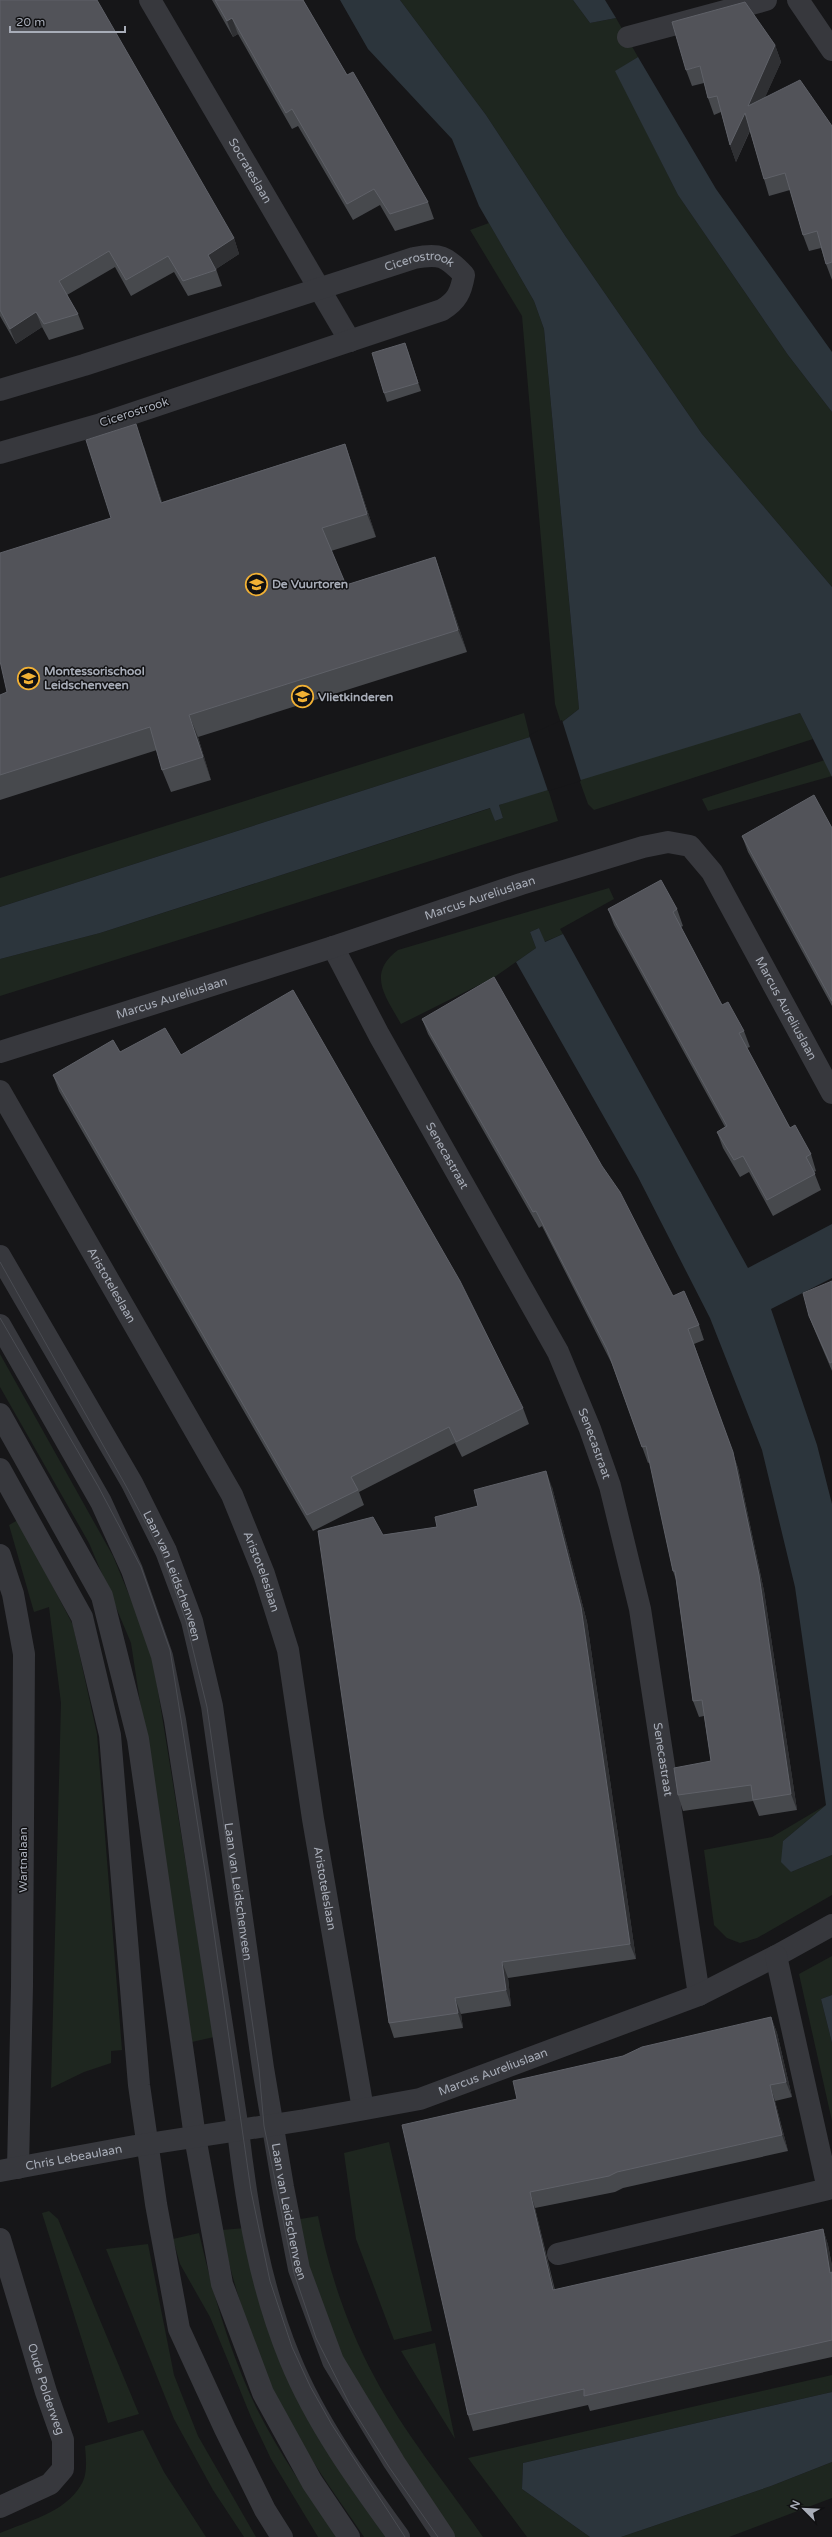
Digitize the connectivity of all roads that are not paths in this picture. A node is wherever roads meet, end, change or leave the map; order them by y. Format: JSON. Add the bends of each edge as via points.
{"nodes":[{"id":1,"x":150,"y":0,"type":"edge"},
{"id":2,"x":766,"y":0,"type":"edge"},
{"id":3,"x":798,"y":0,"type":"edge"},
{"id":4,"x":628,"y":37,"type":"dead end"},
{"id":5,"x":832,"y":50,"type":"edge"},
{"id":6,"x":320,"y":288,"type":"junction"},
{"id":7,"x":350,"y":341,"type":"junction"},
{"id":8,"x":0,"y":390,"type":"edge"},
{"id":9,"x":0,"y":453,"type":"edge"},
{"id":10,"x":333,"y":947,"type":"junction"},
{"id":11,"x":0,"y":1052,"type":"edge"},
{"id":12,"x":0,"y":1092,"type":"edge"},
{"id":13,"x":832,"y":1093,"type":"edge"},
{"id":14,"x":0,"y":1256,"type":"edge"},
{"id":15,"x":0,"y":1325,"type":"edge"},
{"id":16,"x":0,"y":1414,"type":"edge"},
{"id":17,"x":0,"y":1469,"type":"edge"},
{"id":18,"x":0,"y":1555,"type":"edge"},
{"id":19,"x":832,"y":1925,"type":"edge"},
{"id":20,"x":776,"y":1956,"type":"junction"},
{"id":21,"x":699,"y":1995,"type":"junction"},
{"id":22,"x":363,"y":2109,"type":"junction"},
{"id":23,"x":272,"y":2125,"type":"junction"},
{"id":24,"x":238,"y":2130,"type":"junction"},
{"id":25,"x":195,"y":2137,"type":"junction"},
{"id":26,"x":147,"y":2144,"type":"junction"},
{"id":27,"x":9,"y":2170,"type":"edge"},
{"id":28,"x":0,"y":2239,"type":"edge"},
{"id":29,"x":558,"y":2254,"type":"dead end"},
{"id":30,"x":0,"y":2507,"type":"edge"},
{"id":31,"x":282,"y":2537,"type":"edge"},
{"id":32,"x":349,"y":2537,"type":"edge"},
{"id":33,"x":399,"y":2537,"type":"edge"},
{"id":34,"x":444,"y":2537,"type":"edge"}],
"edges":[{"from":1,"to":6,"type":"street","name":"Socrateslaan"},
{"from":2,"to":4,"type":"street"},
{"from":3,"to":5,"type":"street"},
{"from":6,"to":7,"type":"street","name":"Socrateslaan"},
{"from":6,"to":7,"type":"street","name":"Cicerostrook","via":[[431,255],[453,263],[464,275],[461,291],[453,304]]},
{"from":6,"to":8,"type":"street","name":"Cicerostrook","via":[[84,366]]},
{"from":7,"to":9,"type":"street","name":"Cicerostrook","via":[[101,424]]},
{"from":10,"to":11,"type":"street","name":"Marcus Aureliuslaan"},
{"from":10,"to":13,"type":"street","name":"Marcus Aureliuslaan","via":[[521,884],[643,847],[668,842],[690,846],[712,872]]},
{"from":10,"to":21,"type":"street","name":"Senecastraat","via":[[379,1035],[558,1352],[610,1486],[640,1609]]},
{"from":12,"to":22,"type":"street","name":"Aristoteleslaan","via":[[232,1494],[264,1574],[288,1650],[313,1819]]},
{"from":14,"to":23,"type":"street","name":"Laan van Leidschenveen","via":[[132,1483],[166,1552],[192,1621],[212,1706]]},
{"from":15,"to":24,"type":"street","via":[[102,1502],[132,1570],[162,1656],[175,1720]]},
{"from":16,"to":25,"type":"street","via":[[102,1596],[138,1739]]},
{"from":17,"to":26,"type":"street","via":[[82,1617],[110,1734],[139,2085]]},
{"from":18,"to":27,"type":"street","name":"Wartnalaan","via":[[13,1594],[24,1654],[22,1986]]},
{"from":19,"to":20,"type":"street","name":"Marcus Aureliuslaan"},
{"from":20,"to":21,"type":"street","name":"Marcus Aureliuslaan"},
{"from":20,"to":29,"type":"street","via":[[828,2189]]},
{"from":21,"to":22,"type":"street","name":"Marcus Aureliuslaan","via":[[420,2099]]},
{"from":22,"to":23,"type":"street","name":"Marcus Aureliuslaan"},
{"from":23,"to":24,"type":"street","name":"Marcus Aureliuslaan"},
{"from":23,"to":34,"type":"street","name":"Laan van Leidschenveen","via":[[299,2269],[333,2360],[394,2462]]},
{"from":24,"to":25,"type":"street","name":"Marcus Aureliuslaan"},
{"from":24,"to":33,"type":"street","via":[[245,2192],[264,2283],[290,2360],[326,2429]]},
{"from":25,"to":26,"type":"street"},
{"from":25,"to":32,"type":"street","via":[[222,2284],[263,2393],[312,2482]]},
{"from":26,"to":27,"type":"street","name":"Chris Lebeaulaan"},
{"from":26,"to":31,"type":"street","via":[[179,2329],[265,2510]]},
{"from":28,"to":30,"type":"street","name":"Oude Polderweg","via":[[63,2440],[63,2469],[50,2484]]}]}
